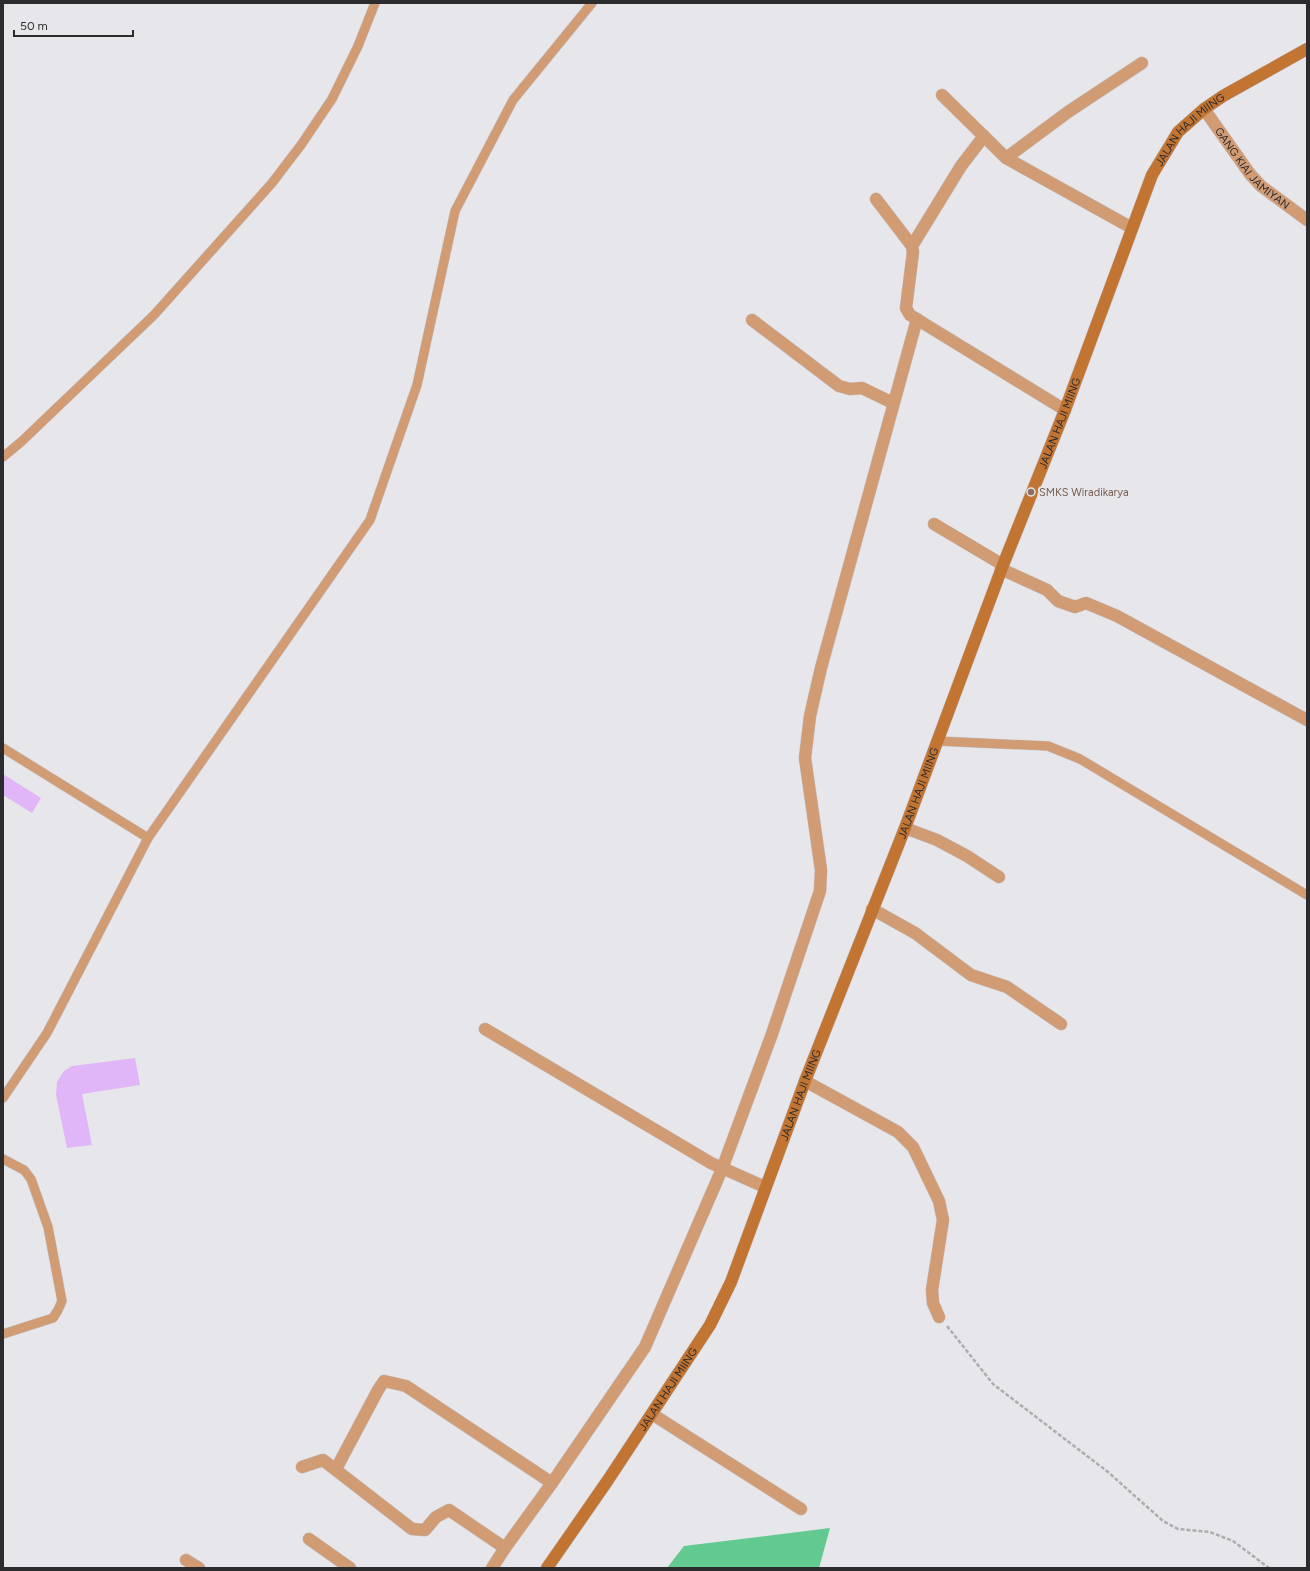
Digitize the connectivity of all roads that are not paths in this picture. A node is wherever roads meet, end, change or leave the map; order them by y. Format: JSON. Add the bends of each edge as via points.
{"nodes":[{"id":1,"x":375,"y":3,"type":"edge"},
{"id":2,"x":592,"y":3,"type":"edge"},
{"id":3,"x":1307,"y":49,"type":"edge"},
{"id":4,"x":1142,"y":63,"type":"dead end"},
{"id":5,"x":942,"y":95,"type":"dead end"},
{"id":6,"x":1204,"y":109,"type":"junction"},
{"id":7,"x":984,"y":136,"type":"junction"},
{"id":8,"x":1006,"y":158,"type":"junction"},
{"id":9,"x":876,"y":199,"type":"dead end"},
{"id":10,"x":1307,"y":220,"type":"edge"},
{"id":11,"x":1132,"y":228,"type":"junction"},
{"id":12,"x":912,"y":246,"type":"junction"},
{"id":13,"x":752,"y":320,"type":"dead end"},
{"id":14,"x":917,"y":320,"type":"junction"},
{"id":15,"x":894,"y":403,"type":"junction"},
{"id":16,"x":1065,"y":410,"type":"junction"},
{"id":17,"x":3,"y":458,"type":"edge"},
{"id":18,"x":934,"y":524,"type":"dead end"},
{"id":19,"x":1002,"y":567,"type":"junction"},
{"id":20,"x":1307,"y":720,"type":"edge"},
{"id":21,"x":937,"y":741,"type":"junction"},
{"id":22,"x":3,"y":748,"type":"edge"},
{"id":23,"x":905,"y":828,"type":"junction"},
{"id":24,"x":148,"y":838,"type":"junction"},
{"id":25,"x":999,"y":877,"type":"dead end"},
{"id":26,"x":1307,"y":895,"type":"edge"},
{"id":27,"x":872,"y":909,"type":"junction"},
{"id":28,"x":1061,"y":1024,"type":"dead end"},
{"id":29,"x":485,"y":1029,"type":"dead end"},
{"id":30,"x":805,"y":1081,"type":"junction"},
{"id":31,"x":3,"y":1098,"type":"edge"},
{"id":32,"x":3,"y":1159,"type":"edge"},
{"id":33,"x":722,"y":1169,"type":"junction"},
{"id":34,"x":765,"y":1187,"type":"junction"},
{"id":35,"x":939,"y":1316,"type":"road end"},
{"id":36,"x":3,"y":1334,"type":"edge"},
{"id":37,"x":652,"y":1414,"type":"junction"},
{"id":38,"x":302,"y":1466,"type":"dead end"},
{"id":39,"x":336,"y":1469,"type":"junction"},
{"id":40,"x":552,"y":1483,"type":"junction"},
{"id":41,"x":801,"y":1509,"type":"dead end"},
{"id":42,"x":308,"y":1539,"type":"dead end"},
{"id":43,"x":505,"y":1548,"type":"junction"},
{"id":44,"x":186,"y":1560,"type":"dead end"},
{"id":45,"x":199,"y":1568,"type":"edge"},
{"id":46,"x":350,"y":1568,"type":"edge"},
{"id":47,"x":492,"y":1568,"type":"edge"},
{"id":48,"x":547,"y":1568,"type":"edge"}],
"edges":[{"from":1,"to":17,"type":"lane","via":[[358,46],[332,99],[272,184],[154,315]]},
{"from":2,"to":24,"type":"lane","via":[[513,100],[455,211],[416,384],[370,520]]},
{"from":3,"to":6,"type":"main road","name":"JALAN HAJI MIING"},
{"from":4,"to":8,"type":"street","via":[[1068,112]]},
{"from":5,"to":7,"type":"street"},
{"from":6,"to":10,"type":"street","name":"GANG KIAI JAMIYAN","via":[[1261,186]]},
{"from":6,"to":11,"type":"main road","name":"JALAN HAJI MIING","via":[[1178,132],[1152,175]]},
{"from":7,"to":8,"type":"street"},
{"from":7,"to":12,"type":"street","via":[[961,166]]},
{"from":8,"to":11,"type":"street"},
{"from":9,"to":12,"type":"street"},
{"from":11,"to":16,"type":"main road","name":"JALAN HAJI MIING"},
{"from":12,"to":14,"type":"street","via":[[906,308]]},
{"from":13,"to":15,"type":"street","via":[[839,386],[850,389],[862,388]]},
{"from":14,"to":15,"type":"street"},
{"from":14,"to":16,"type":"street"},
{"from":15,"to":33,"type":"street","via":[[810,716],[805,758],[821,870],[820,891],[772,1034]]},
{"from":16,"to":19,"type":"main road","name":"JALAN HAJI MIING"},
{"from":18,"to":19,"type":"street"},
{"from":19,"to":20,"type":"street","via":[[1047,590],[1058,601],[1075,607],[1086,603],[1117,616]]},
{"from":19,"to":21,"type":"main road","name":"JALAN HAJI MIING"},
{"from":21,"to":23,"type":"main road","name":"JALAN HAJI MIING"},
{"from":21,"to":26,"type":"lane","via":[[1048,746],[1080,759]]},
{"from":22,"to":24,"type":"lane"},
{"from":23,"to":25,"type":"street","via":[[937,840],[968,856]]},
{"from":23,"to":27,"type":"main road","name":"JALAN HAJI MIING"},
{"from":24,"to":31,"type":"lane","via":[[47,1033]]},
{"from":27,"to":28,"type":"street","via":[[915,933],[971,975],[1007,987]]},
{"from":27,"to":30,"type":"main road","name":"JALAN HAJI MIING"},
{"from":29,"to":33,"type":"street"},
{"from":30,"to":34,"type":"main road","name":"JALAN HAJI MIING"},
{"from":30,"to":35,"type":"street","via":[[898,1132],[913,1147],[939,1201],[943,1220],[932,1290],[933,1303]]},
{"from":32,"to":36,"type":"lane","via":[[24,1170],[31,1179],[48,1227],[62,1301],[53,1318]]},
{"from":33,"to":34,"type":"street"},
{"from":33,"to":40,"type":"street","via":[[645,1347]]},
{"from":34,"to":37,"type":"main road","name":"JALAN HAJI MIING","via":[[731,1282],[716,1314]]},
{"from":37,"to":41,"type":"street"},
{"from":37,"to":48,"type":"main road","name":"JALAN HAJI MIING"},
{"from":38,"to":39,"type":"street","via":[[322,1460]]},
{"from":39,"to":40,"type":"street","via":[[384,1381],[406,1386]]},
{"from":39,"to":43,"type":"street","via":[[412,1529],[425,1530],[436,1517],[449,1510]]},
{"from":40,"to":43,"type":"street"},
{"from":42,"to":46,"type":"street"},
{"from":43,"to":47,"type":"street"},
{"from":44,"to":45,"type":"street"}]}
